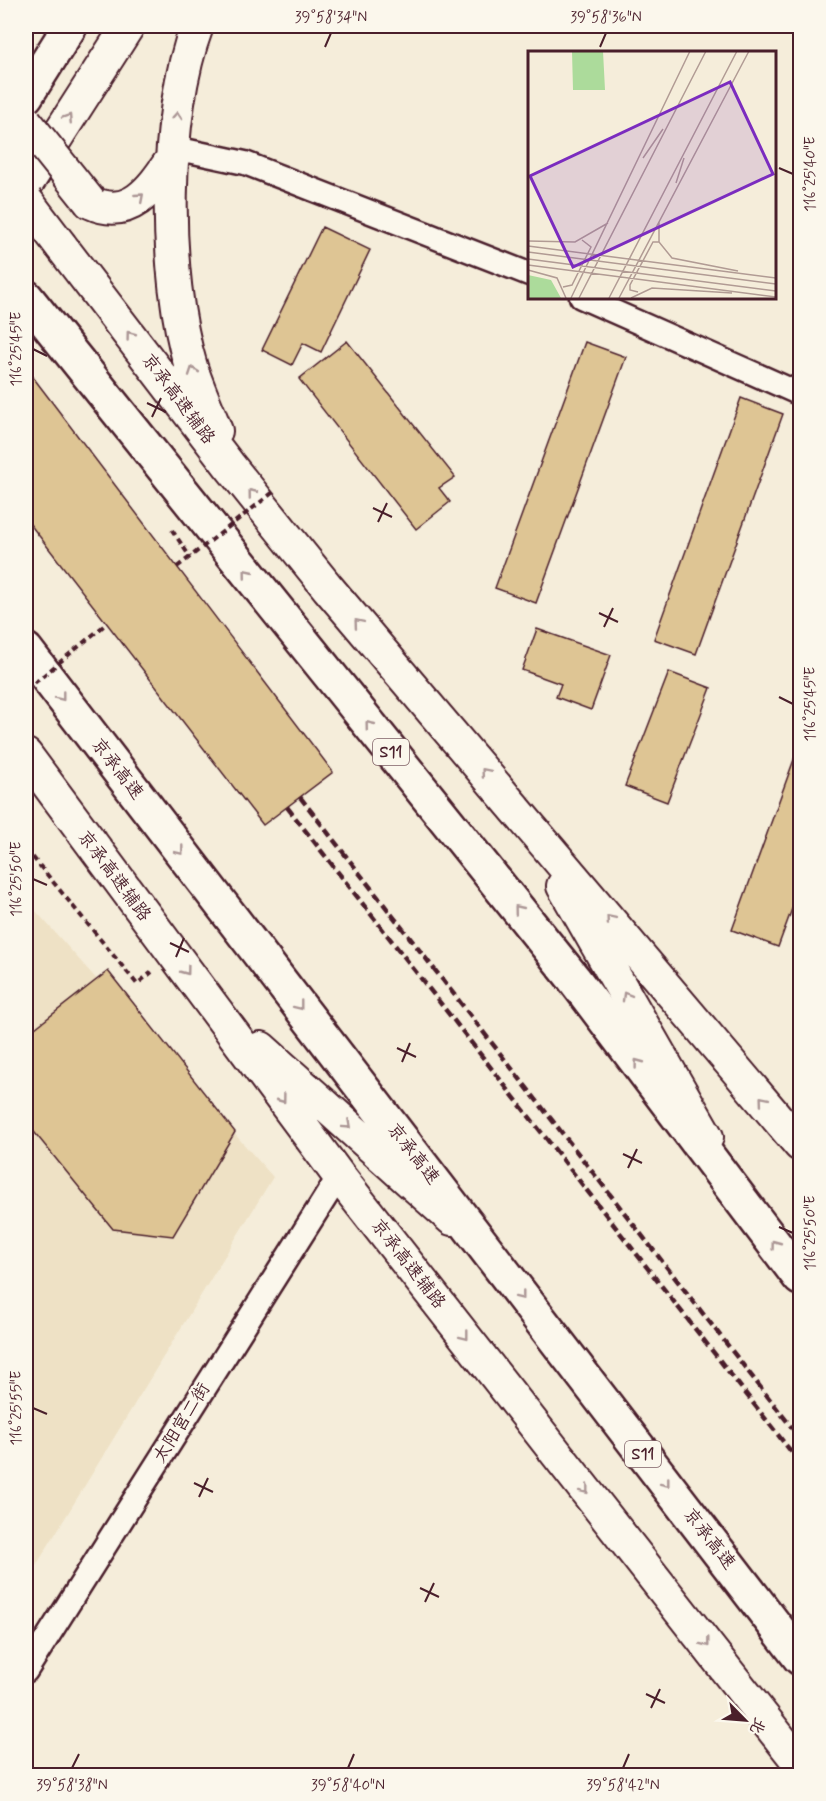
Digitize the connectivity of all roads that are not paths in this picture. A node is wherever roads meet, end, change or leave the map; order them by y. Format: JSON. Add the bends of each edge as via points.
{"nodes":[{"id":1,"x":70,"y":26,"type":"edge"},
{"id":2,"x":128,"y":26,"type":"edge"},
{"id":3,"x":197,"y":26,"type":"edge"},
{"id":4,"x":26,"y":96,"type":"edge"},
{"id":5,"x":26,"y":122,"type":"edge"},
{"id":6,"x":175,"y":152,"type":"junction"},
{"id":7,"x":26,"y":185,"type":"edge"},
{"id":8,"x":26,"y":200,"type":"edge"},
{"id":9,"x":528,"y":274,"type":"edge"},
{"id":10,"x":26,"y":298,"type":"edge"},
{"id":11,"x":583,"y":298,"type":"edge"},
{"id":12,"x":801,"y":394,"type":"edge"},
{"id":13,"x":229,"y":465,"type":"junction"},
{"id":14,"x":26,"y":650,"type":"edge"},
{"id":15,"x":26,"y":756,"type":"edge"},
{"id":16,"x":26,"y":785,"type":"edge"},
{"id":17,"x":68,"y":815,"type":"junction"},
{"id":18,"x":523,"y":816,"type":"junction"},
{"id":19,"x":209,"y":1002,"type":"junction"},
{"id":20,"x":801,"y":1145,"type":"edge"},
{"id":21,"x":339,"y":1176,"type":"junction"},
{"id":22,"x":749,"y":1210,"type":"junction"},
{"id":23,"x":486,"y":1249,"type":"junction"},
{"id":24,"x":801,"y":1278,"type":"edge"},
{"id":25,"x":801,"y":1658,"type":"edge"},
{"id":26,"x":26,"y":1671,"type":"edge"},
{"id":27,"x":801,"y":1764,"type":"edge"}],
"edges":[{"from":1,"to":4,"type":"main road"},
{"from":7,"to":2,"type":"street","one_way":true},
{"from":6,"to":3,"type":"street","one_way":true,"via":[[178,95]]},
{"from":5,"to":6,"type":"street","one_way":true,"bridge":true,"via":[[90,202],[112,207],[133,204],[152,188]]},
{"from":6,"to":9,"type":"street","via":[[245,163]]},
{"from":13,"to":6,"type":"street","one_way":true,"via":[[191,366],[174,279],[171,212]]},
{"from":13,"to":8,"type":"street","name":"京承高速辅路","one_way":true,"bridge":true},
{"from":22,"to":10,"type":"main road","number":"S11","one_way":true,"via":[[574,979]]},
{"from":11,"to":12,"type":"street"},
{"from":18,"to":13,"type":"street","name":"京承高速辅路","one_way":true,"via":[[328,588]]},
{"from":14,"to":23,"type":"main road","name":"京承高速","number":"S11","one_way":true},
{"from":15,"to":17,"type":"street","name":"京承高速辅路"},
{"from":16,"to":17,"type":"street"},
{"from":17,"to":19,"type":"street","name":"京承高速辅路","one_way":true},
{"from":20,"to":18,"type":"street","name":"京承高速辅路","one_way":true},
{"from":22,"to":18,"type":"street","one_way":true},
{"from":19,"to":21,"type":"street","name":"京承高速辅路","one_way":true},
{"from":19,"to":23,"type":"street","one_way":true},
{"from":21,"to":26,"type":"street","name":"太阳宫二街"},
{"from":21,"to":27,"type":"street","name":"京承高速辅路","one_way":true},
{"from":24,"to":22,"type":"main road","number":"S11","one_way":true},
{"from":23,"to":25,"type":"main road","name":"京承高速","number":"S11","one_way":true}]}
